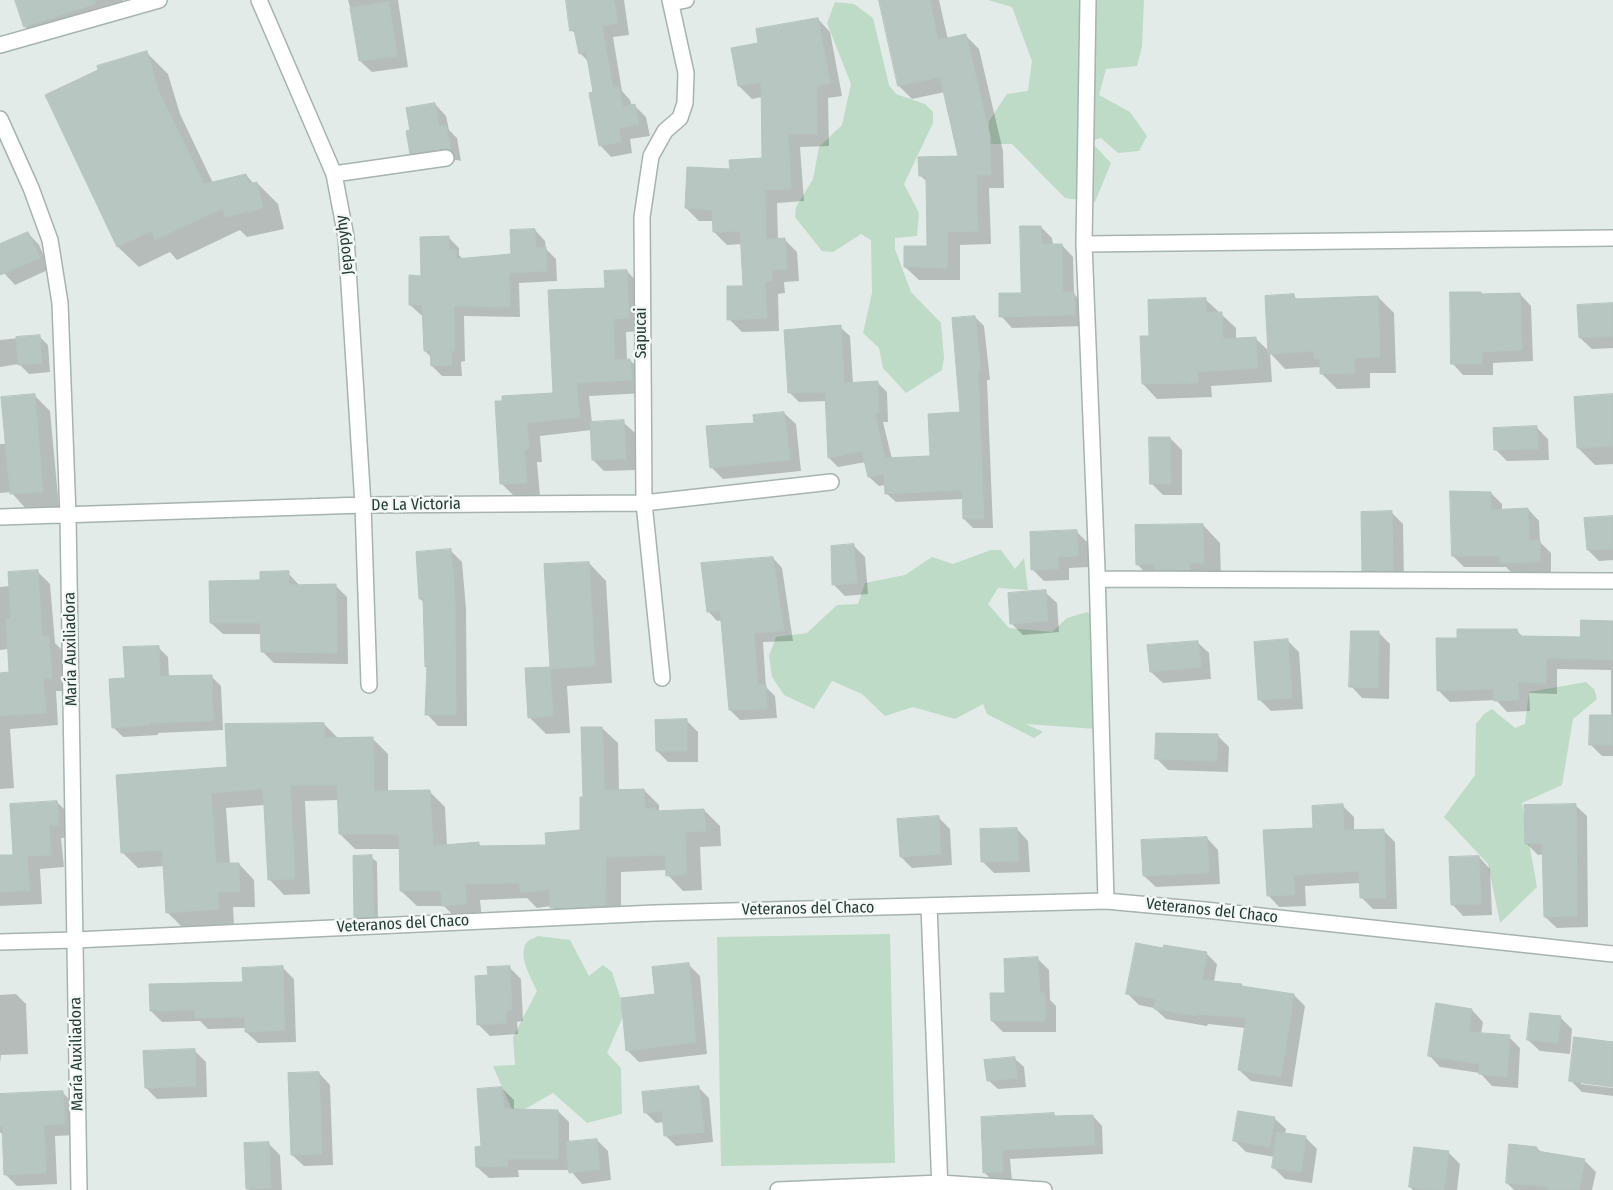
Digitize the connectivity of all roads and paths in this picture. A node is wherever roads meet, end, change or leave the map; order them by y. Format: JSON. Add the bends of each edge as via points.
{"nodes":[{"id":1,"x":158,"y":0,"type":"edge"},
{"id":2,"x":259,"y":0,"type":"edge"},
{"id":3,"x":686,"y":0,"type":"edge"},
{"id":4,"x":1088,"y":0,"type":"edge"},
{"id":5,"x":671,"y":2,"type":"edge"},
{"id":6,"x":0,"y":45,"type":"edge"},
{"id":7,"x":0,"y":118,"type":"edge"},
{"id":8,"x":446,"y":158,"type":"dead end"},
{"id":9,"x":334,"y":174,"type":"junction"},
{"id":10,"x":1613,"y":238,"type":"edge"},
{"id":11,"x":1084,"y":244,"type":"junction"},
{"id":12,"x":831,"y":482,"type":"dead end"},
{"id":13,"x":644,"y":502,"type":"junction"},
{"id":14,"x":363,"y":505,"type":"junction"},
{"id":15,"x":68,"y":516,"type":"junction"},
{"id":16,"x":0,"y":517,"type":"edge"},
{"id":17,"x":1097,"y":580,"type":"junction"},
{"id":18,"x":1613,"y":580,"type":"edge"},
{"id":19,"x":662,"y":678,"type":"dead end"},
{"id":20,"x":369,"y":684,"type":"dead end"},
{"id":21,"x":1106,"y":901,"type":"junction"},
{"id":22,"x":929,"y":906,"type":"junction"},
{"id":23,"x":75,"y":940,"type":"junction"},
{"id":24,"x":0,"y":942,"type":"edge"},
{"id":25,"x":1613,"y":954,"type":"edge"},
{"id":26,"x":940,"y":1186,"type":"edge"},
{"id":27,"x":79,"y":1190,"type":"edge"},
{"id":28,"x":778,"y":1190,"type":"edge"},
{"id":29,"x":1044,"y":1190,"type":"edge"}],
"edges":[{"from":1,"to":6,"type":"street"},
{"from":2,"to":9,"type":"street","name":"Jepopyhy"},
{"from":3,"to":5,"type":"street"},
{"from":4,"to":11,"type":"street"},
{"from":5,"to":13,"type":"street","name":"Sapucai","via":[[686,73],[685,103],[680,118],[665,131],[651,156],[642,217]]},
{"from":7,"to":15,"type":"street","name":"María Auxiliadora","via":[[50,240],[60,303]]},
{"from":8,"to":9,"type":"street"},
{"from":9,"to":14,"type":"street","name":"Jepopyhy","via":[[346,238]]},
{"from":10,"to":11,"type":"street"},
{"from":11,"to":17,"type":"street"},
{"from":12,"to":13,"type":"street","name":"De La Victoria"},
{"from":13,"to":14,"type":"street","name":"De La Victoria"},
{"from":13,"to":19,"type":"street","name":"Sapucai"},
{"from":14,"to":15,"type":"street","name":"De La Victoria"},
{"from":14,"to":20,"type":"street","name":"Jepopyhy"},
{"from":15,"to":16,"type":"street","name":"De La Victoria"},
{"from":15,"to":23,"type":"street","name":"María Auxiliadora"},
{"from":17,"to":18,"type":"street"},
{"from":17,"to":21,"type":"street"},
{"from":21,"to":22,"type":"street","name":"Veteranos del Chaco"},
{"from":21,"to":25,"type":"street","name":"Veteranos del Chaco"},
{"from":22,"to":23,"type":"street","name":"Veteranos del Chaco","via":[[655,913]]},
{"from":22,"to":26,"type":"street"},
{"from":23,"to":24,"type":"street","name":"Veteranos del Chaco"},
{"from":23,"to":27,"type":"street","name":"María Auxiliadora"},
{"from":26,"to":28,"type":"street"},
{"from":26,"to":29,"type":"street"}]}
